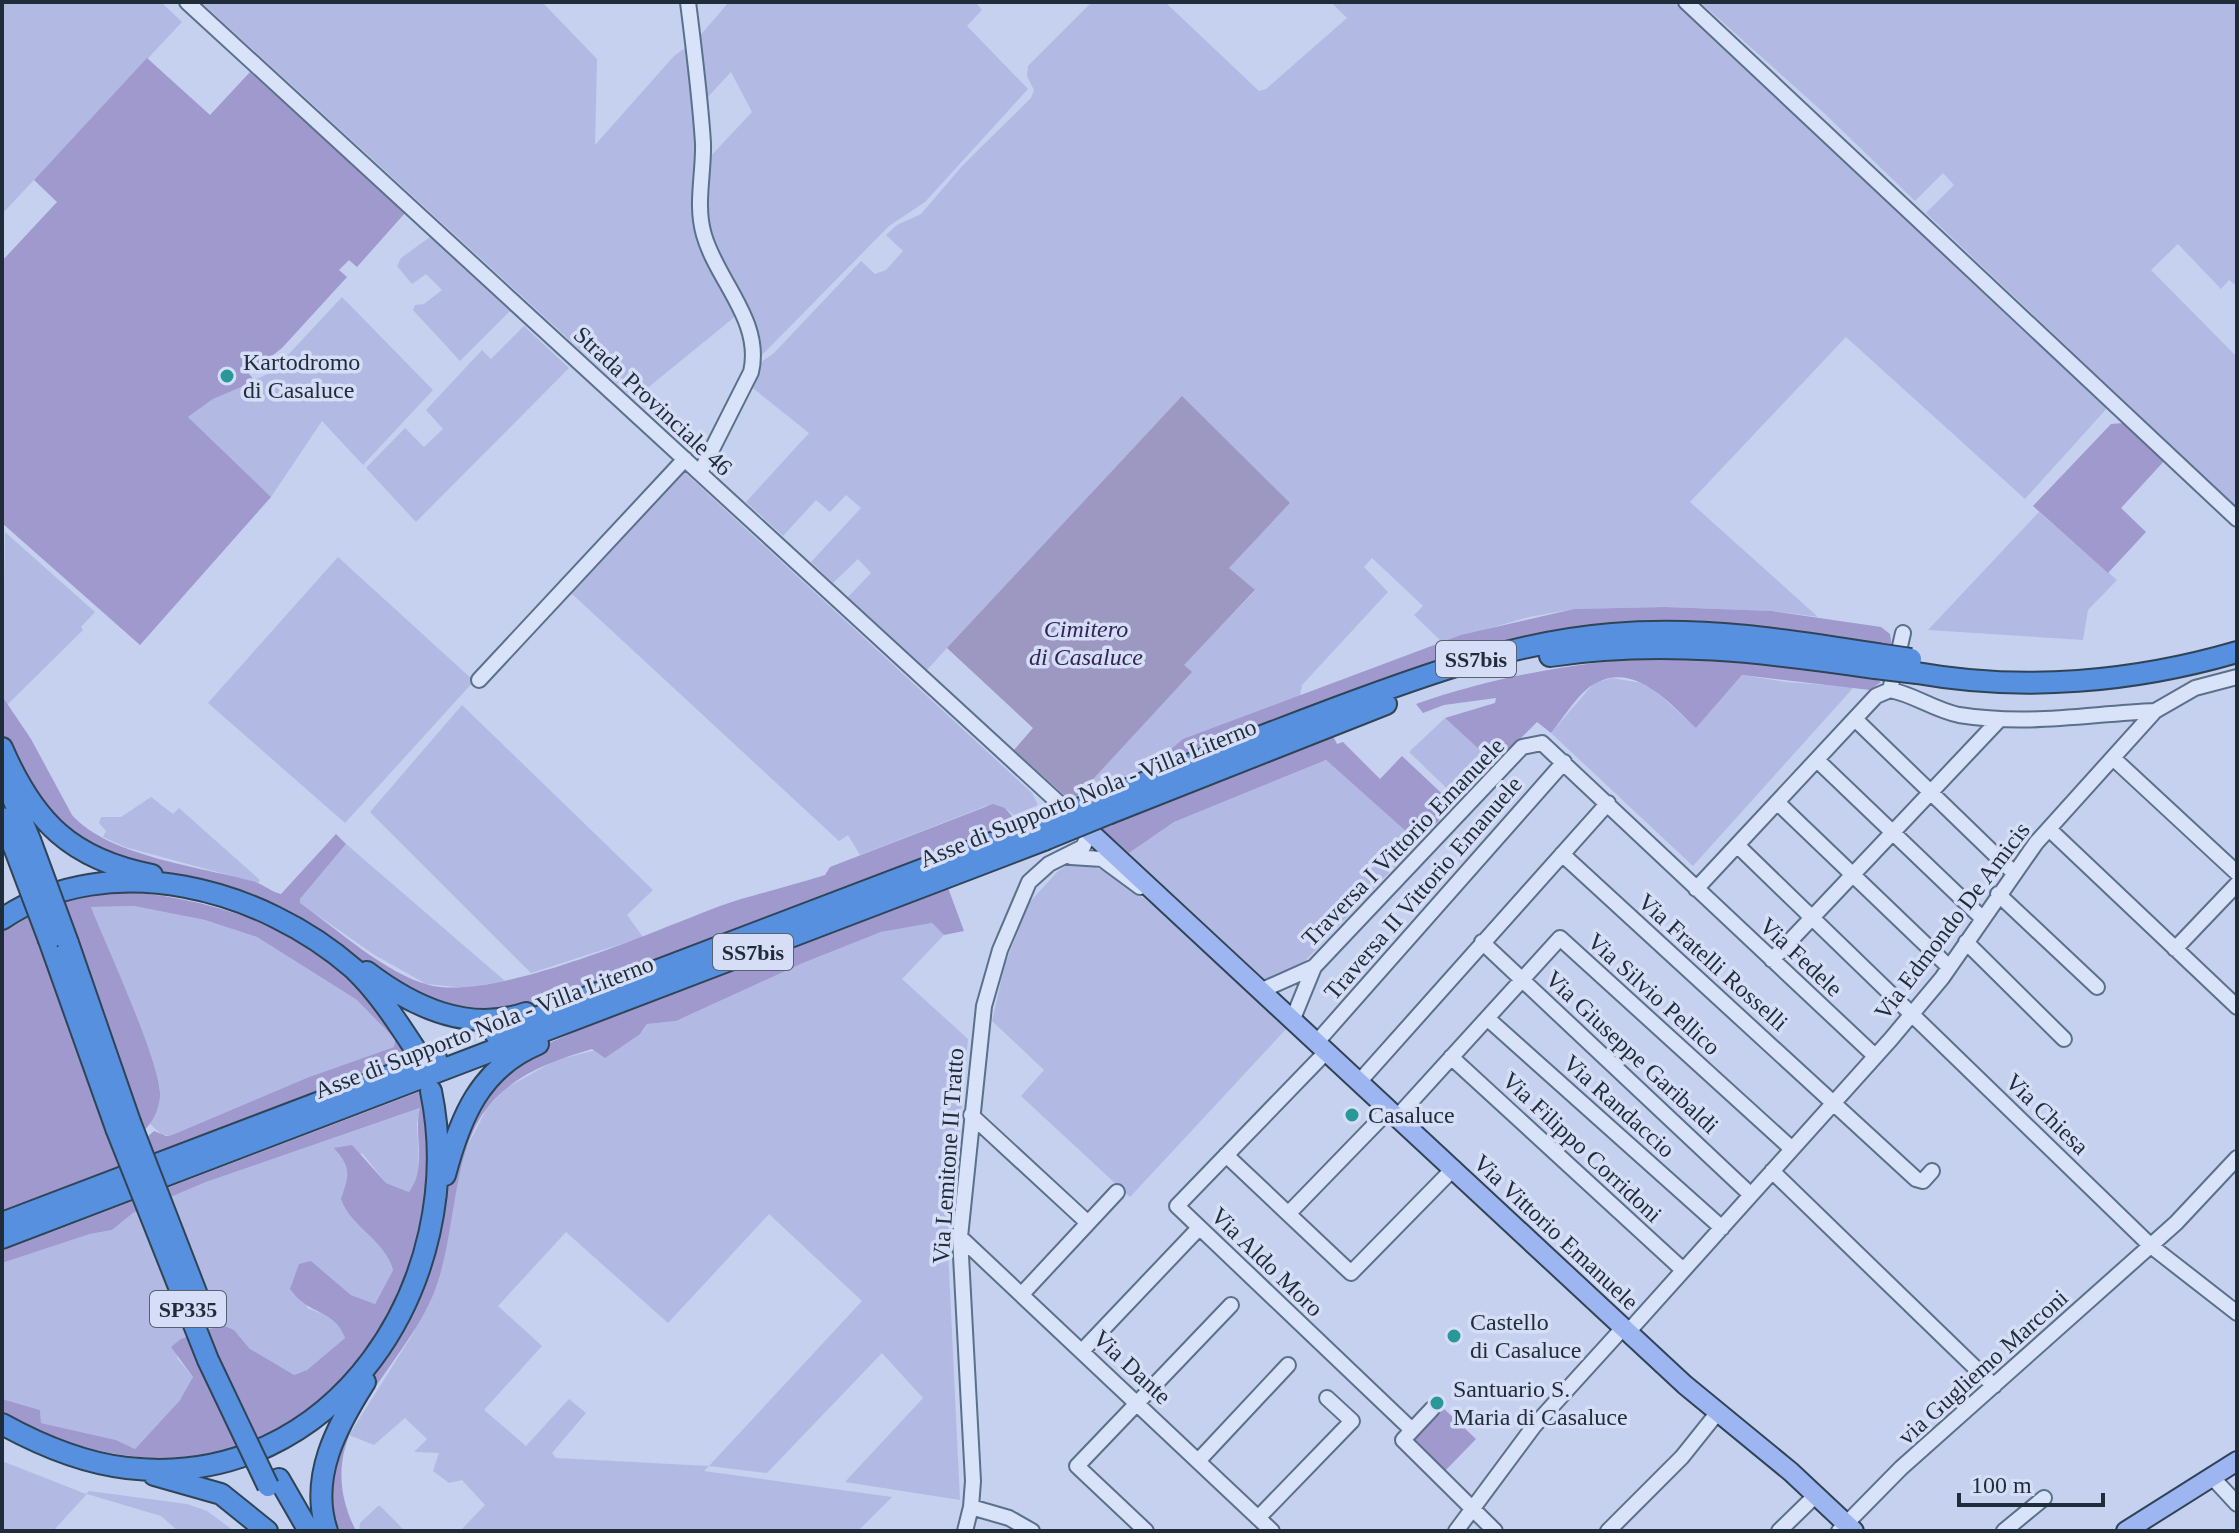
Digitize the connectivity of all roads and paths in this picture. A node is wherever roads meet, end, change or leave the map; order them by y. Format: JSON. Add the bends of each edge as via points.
{"nodes":[{"id":1,"x":187,"y":2,"type":"edge"},
{"id":2,"x":688,"y":2,"type":"edge"},
{"id":3,"x":1686,"y":2,"type":"edge"},
{"id":4,"x":685,"y":459,"type":"junction"},
{"id":5,"x":700,"y":473,"type":"junction"},
{"id":6,"x":2237,"y":519,"type":"edge"},
{"id":7,"x":1903,"y":633,"type":"dead end"},
{"id":8,"x":2237,"y":638,"type":"edge"},
{"id":9,"x":2237,"y":652,"type":"edge"},
{"id":10,"x":1918,"y":667,"type":"junction"},
{"id":11,"x":2237,"y":677,"type":"edge"},
{"id":12,"x":479,"y":680,"type":"dead end"},
{"id":13,"x":1890,"y":690,"type":"junction"},
{"id":14,"x":2155,"y":711,"type":"junction"},
{"id":15,"x":1855,"y":719,"type":"junction"},
{"id":16,"x":2000,"y":719,"type":"junction"},
{"id":17,"x":2,"y":748,"type":"edge"},
{"id":18,"x":2113,"y":758,"type":"junction"},
{"id":19,"x":1817,"y":760,"type":"junction"},
{"id":20,"x":1564,"y":762,"type":"junction"},
{"id":21,"x":2,"y":771,"type":"edge"},
{"id":22,"x":1931,"y":792,"type":"junction"},
{"id":23,"x":1777,"y":802,"type":"junction"},
{"id":24,"x":1608,"y":803,"type":"junction"},
{"id":25,"x":1060,"y":805,"type":"junction"},
{"id":26,"x":2,"y":818,"type":"edge"},
{"id":27,"x":2049,"y":829,"type":"junction"},
{"id":28,"x":1090,"y":832,"type":"junction"},
{"id":29,"x":1893,"y":832,"type":"junction"},
{"id":30,"x":1039,"y":833,"type":"junction"},
{"id":31,"x":22,"y":843,"type":"junction"},
{"id":32,"x":1737,"y":845,"type":"junction"},
{"id":33,"x":1562,"y":854,"type":"junction"},
{"id":34,"x":1062,"y":857,"type":"junction"},
{"id":35,"x":2014,"y":873,"type":"junction"},
{"id":36,"x":2237,"y":873,"type":"edge"},
{"id":37,"x":1853,"y":875,"type":"junction"},
{"id":38,"x":2237,"y":884,"type":"edge"},
{"id":39,"x":198,"y":889,"type":"junction"},
{"id":40,"x":1696,"y":889,"type":"junction"},
{"id":41,"x":1152,"y":890,"type":"junction"},
{"id":42,"x":1998,"y":894,"type":"junction"},
{"id":43,"x":1814,"y":917,"type":"junction"},
{"id":44,"x":1981,"y":917,"type":"junction"},
{"id":45,"x":2,"y":919,"type":"edge"},
{"id":46,"x":1482,"y":942,"type":"junction"},
{"id":47,"x":1966,"y":942,"type":"junction"},
{"id":48,"x":321,"y":943,"type":"junction"},
{"id":49,"x":2175,"y":949,"type":"junction"},
{"id":50,"x":1772,"y":960,"type":"junction"},
{"id":51,"x":1314,"y":967,"type":"junction"},
{"id":52,"x":1949,"y":967,"type":"junction"},
{"id":53,"x":1523,"y":979,"type":"junction"},
{"id":54,"x":2097,"y":987,"type":"dead end"},
{"id":55,"x":1260,"y":991,"type":"junction"},
{"id":56,"x":569,"y":1004,"type":"junction"},
{"id":57,"x":2237,"y":1007,"type":"edge"},
{"id":58,"x":598,"y":1011,"type":"junction"},
{"id":59,"x":1912,"y":1014,"type":"junction"},
{"id":60,"x":1487,"y":1018,"type":"junction"},
{"id":61,"x":1292,"y":1021,"type":"junction"},
{"id":62,"x":2064,"y":1039,"type":"dead end"},
{"id":63,"x":1321,"y":1048,"type":"junction"},
{"id":64,"x":417,"y":1052,"type":"dead end"},
{"id":65,"x":1875,"y":1056,"type":"junction"},
{"id":66,"x":1451,"y":1057,"type":"junction"},
{"id":67,"x":1359,"y":1082,"type":"junction"},
{"id":68,"x":431,"y":1091,"type":"dead end"},
{"id":69,"x":1833,"y":1103,"type":"junction"},
{"id":70,"x":1393,"y":1114,"type":"junction"},
{"id":71,"x":971,"y":1115,"type":"junction"},
{"id":72,"x":1792,"y":1149,"type":"junction"},
{"id":73,"x":1226,"y":1155,"type":"junction"},
{"id":74,"x":2237,"y":1158,"type":"edge"},
{"id":75,"x":1454,"y":1168,"type":"junction"},
{"id":76,"x":1772,"y":1171,"type":"junction"},
{"id":77,"x":1932,"y":1171,"type":"dead end"},
{"id":78,"x":1117,"y":1192,"type":"dead end"},
{"id":79,"x":1751,"y":1195,"type":"junction"},
{"id":80,"x":437,"y":1206,"type":"junction"},
{"id":81,"x":1289,"y":1213,"type":"junction"},
{"id":82,"x":2,"y":1223,"type":"edge"},
{"id":83,"x":1088,"y":1223,"type":"junction"},
{"id":84,"x":1199,"y":1228,"type":"junction"},
{"id":85,"x":1722,"y":1228,"type":"junction"},
{"id":86,"x":960,"y":1237,"type":"junction"},
{"id":87,"x":2,"y":1238,"type":"edge"},
{"id":88,"x":2151,"y":1246,"type":"junction"},
{"id":89,"x":1683,"y":1270,"type":"junction"},
{"id":90,"x":1022,"y":1294,"type":"junction"},
{"id":91,"x":1231,"y":1305,"type":"dead end"},
{"id":92,"x":2237,"y":1313,"type":"edge"},
{"id":93,"x":1626,"y":1330,"type":"junction"},
{"id":94,"x":384,"y":1343,"type":"junction"},
{"id":95,"x":1083,"y":1350,"type":"junction"},
{"id":96,"x":1288,"y":1365,"type":"dead end"},
{"id":97,"x":1994,"y":1386,"type":"junction"},
{"id":98,"x":1327,"y":1398,"type":"dead end"},
{"id":99,"x":1138,"y":1402,"type":"junction"},
{"id":100,"x":1432,"y":1409,"type":"dead end"},
{"id":101,"x":1718,"y":1412,"type":"junction"},
{"id":102,"x":2,"y":1424,"type":"edge"},
{"id":103,"x":1412,"y":1430,"type":"junction"},
{"id":104,"x":1199,"y":1460,"type":"junction"},
{"id":105,"x":2237,"y":1461,"type":"edge"},
{"id":106,"x":127,"y":1468,"type":"junction"},
{"id":107,"x":2212,"y":1477,"type":"junction"},
{"id":108,"x":273,"y":1482,"type":"junction"},
{"id":109,"x":1816,"y":1495,"type":"junction"},
{"id":110,"x":2044,"y":1498,"type":"dead end"},
{"id":111,"x":2237,"y":1504,"type":"edge"},
{"id":112,"x":971,"y":1507,"type":"junction"},
{"id":113,"x":1471,"y":1510,"type":"junction"},
{"id":114,"x":1258,"y":1518,"type":"junction"},
{"id":115,"x":1846,"y":1529,"type":"edge"},
{"id":116,"x":267,"y":1531,"type":"edge"},
{"id":117,"x":294,"y":1531,"type":"edge"},
{"id":118,"x":309,"y":1531,"type":"edge"},
{"id":119,"x":327,"y":1531,"type":"edge"},
{"id":120,"x":965,"y":1531,"type":"edge"},
{"id":121,"x":1032,"y":1531,"type":"edge"},
{"id":122,"x":1146,"y":1531,"type":"edge"},
{"id":123,"x":1272,"y":1531,"type":"edge"},
{"id":124,"x":1456,"y":1531,"type":"edge"},
{"id":125,"x":1495,"y":1531,"type":"edge"},
{"id":126,"x":1608,"y":1531,"type":"edge"},
{"id":127,"x":1779,"y":1531,"type":"edge"},
{"id":128,"x":2004,"y":1531,"type":"edge"},
{"id":129,"x":2126,"y":1531,"type":"edge"}],
"edges":[{"from":1,"to":4,"type":"street","name":"Strada Provinciale 46"},
{"from":2,"to":5,"type":"street","via":[[703,146],[703,233],[751,332],[754,353],[751,372]]},
{"from":3,"to":6,"type":"street"},
{"from":4,"to":5,"type":"street","name":"Strada Provinciale 46"},
{"from":4,"to":12,"type":"street"},
{"from":5,"to":25,"type":"street","name":"Strada Provinciale 46"},
{"from":7,"to":13,"type":"street"},
{"from":8,"to":10,"type":"highway","name":"Asse di Supporto Nola - Villa Literno","number":"SS7bis","via":[[2176,654],[2088,666]]},
{"from":9,"to":10,"type":"highway","name":"Asse di Supporto Nola - Villa Literno","number":"SS7bis","via":[[2153,672],[2066,682],[1976,681]]},
{"from":10,"to":30,"type":"highway","name":"Asse di Supporto Nola - Villa Literno","number":"SS7bis","bridge":true,"via":[[1687,646],[1521,660],[1417,692]]},
{"from":11,"to":14,"type":"street","name":"Via Edmondo De Amicis","via":[[2195,688]]},
{"from":13,"to":15,"type":"street","via":[[1876,696]]},
{"from":13,"to":16,"type":"street","via":[[1936,709]]},
{"from":14,"to":16,"type":"street","via":[[2061,721]]},
{"from":14,"to":18,"type":"street","name":"Via Edmondo De Amicis"},
{"from":15,"to":19,"type":"street"},
{"from":15,"to":22,"type":"street"},
{"from":16,"to":22,"type":"street"},
{"from":17,"to":39,"type":"highway","via":[[23,793],[45,823],[74,847],[111,865]]},
{"from":18,"to":27,"type":"street","name":"Via Edmondo De Amicis"},
{"from":18,"to":36,"type":"street"},
{"from":19,"to":23,"type":"street"},
{"from":19,"to":29,"type":"street"},
{"from":20,"to":24,"type":"street","name":"Via Fedele"},
{"from":20,"to":51,"type":"street","name":"Traversa I Vittorio Emanuele","via":[[1542,743],[1522,747]]},
{"from":20,"to":63,"type":"street","name":"Traversa II Vittorio Emanuele"},
{"from":21,"to":31,"type":"highway","number":"SP335"},
{"from":22,"to":29,"type":"street"},
{"from":22,"to":35,"type":"street"},
{"from":23,"to":32,"type":"street"},
{"from":23,"to":37,"type":"street"},
{"from":24,"to":33,"type":"street"},
{"from":24,"to":40,"type":"street","name":"Via Fedele"},
{"from":25,"to":28,"type":"street","name":"Strada Provinciale 46"},
{"from":25,"to":34,"type":"street","via":[[1074,834]]},
{"from":26,"to":31,"type":"highway","number":"SP335"},
{"from":27,"to":35,"type":"street","name":"Via Edmondo De Amicis"},
{"from":27,"to":49,"type":"street"},
{"from":28,"to":34,"type":"street","name":"Via Lemitone II Tratto"},
{"from":28,"to":41,"type":"main road","name":"Via Vittorio Emanuele"},
{"from":29,"to":37,"type":"street"},
{"from":29,"to":44,"type":"street"},
{"from":30,"to":56,"type":"highway","name":"Asse di Supporto Nola - Villa Literno","number":"SS7bis"},
{"from":30,"to":58,"type":"highway","name":"Asse di Supporto Nola - Villa Literno","number":"SS7bis"},
{"from":31,"to":108,"type":"highway","number":"SP335","bridge":true,"via":[[123,1125]]},
{"from":32,"to":40,"type":"street"},
{"from":32,"to":43,"type":"street","name":"Via Chiesa"},
{"from":33,"to":46,"type":"street"},
{"from":33,"to":69,"type":"street","name":"Via Fratelli Rosselli"},
{"from":34,"to":41,"type":"street","via":[[1102,859],[1133,884]]},
{"from":34,"to":71,"type":"street","name":"Via Lemitone II Tratto","via":[[1029,882],[1000,950],[982,1018]]},
{"from":35,"to":42,"type":"street","name":"Via Edmondo De Amicis"},
{"from":37,"to":43,"type":"street"},
{"from":37,"to":52,"type":"street"},
{"from":38,"to":49,"type":"street"},
{"from":39,"to":45,"type":"highway","via":[[107,883],[60,892]]},
{"from":39,"to":48,"type":"highway","via":[[263,910]]},
{"from":40,"to":50,"type":"street","name":"Via Fedele"},
{"from":41,"to":55,"type":"main road","name":"Via Vittorio Emanuele"},
{"from":42,"to":44,"type":"street","name":"Via Edmondo De Amicis"},
{"from":42,"to":54,"type":"street"},
{"from":43,"to":50,"type":"street"},
{"from":43,"to":59,"type":"street","name":"Via Chiesa"},
{"from":44,"to":47,"type":"street","name":"Via Edmondo De Amicis"},
{"from":46,"to":53,"type":"street","name":"Via Giuseppe Garibaldi"},
{"from":46,"to":67,"type":"street"},
{"from":47,"to":52,"type":"street","name":"Via Edmondo De Amicis"},
{"from":47,"to":62,"type":"street"},
{"from":48,"to":56,"type":"highway","via":[[417,1005],[448,1016],[490,1020]]},
{"from":48,"to":64,"type":"highway","via":[[370,986]]},
{"from":49,"to":57,"type":"street"},
{"from":50,"to":65,"type":"street","name":"Via Fedele"},
{"from":51,"to":55,"type":"street","name":"Traversa I Vittorio Emanuele"},
{"from":51,"to":61,"type":"street","name":"Traversa I Vittorio Emanuele"},
{"from":52,"to":59,"type":"street","name":"Via Edmondo De Amicis"},
{"from":53,"to":60,"type":"street","name":"Via Silvio Pellico"},
{"from":53,"to":72,"type":"street","name":"Via Silvio Pellico","via":[[1560,938]]},
{"from":53,"to":79,"type":"street","name":"Via Giuseppe Garibaldi"},
{"from":55,"to":61,"type":"main road","name":"Via Vittorio Emanuele"},
{"from":56,"to":82,"type":"highway","name":"Asse di Supporto Nola - Villa Literno","number":"SS7bis"},
{"from":58,"to":80,"type":"highway","via":[[573,1030],[532,1046],[483,1084],[463,1115]]},
{"from":58,"to":87,"type":"highway","name":"Asse di Supporto Nola - Villa Literno","number":"SS7bis"},
{"from":59,"to":65,"type":"street","name":"Via Edmondo De Amicis"},
{"from":59,"to":88,"type":"street","name":"Via Chiesa"},
{"from":60,"to":66,"type":"street","name":"Via Silvio Pellico"},
{"from":60,"to":85,"type":"street","name":"Via Randaccio"},
{"from":61,"to":63,"type":"main road","name":"Via Vittorio Emanuele"},
{"from":63,"to":67,"type":"main road","name":"Via Vittorio Emanuele"},
{"from":63,"to":73,"type":"street","name":"Via Aldo Moro"},
{"from":65,"to":69,"type":"street","name":"Via Edmondo De Amicis"},
{"from":66,"to":70,"type":"street","name":"Via Silvio Pellico"},
{"from":66,"to":89,"type":"street","name":"Via Filippo Corridoni"},
{"from":67,"to":70,"type":"main road","name":"Via Vittorio Emanuele"},
{"from":68,"to":80,"type":"highway","via":[[439,1151]]},
{"from":69,"to":72,"type":"street","name":"Via Edmondo De Amicis"},
{"from":69,"to":77,"type":"street","name":"Via Fratelli Rosselli","via":[[1916,1179],[1923,1181]]},
{"from":70,"to":75,"type":"main road","name":"Via Vittorio Emanuele"},
{"from":70,"to":81,"type":"street","name":"Via Silvio Pellico"},
{"from":71,"to":83,"type":"street"},
{"from":71,"to":86,"type":"street","name":"Via Lemitone II Tratto"},
{"from":72,"to":76,"type":"street","name":"Via Edmondo De Amicis"},
{"from":73,"to":81,"type":"street"},
{"from":73,"to":84,"type":"street","name":"Via Aldo Moro","via":[[1177,1206]]},
{"from":74,"to":88,"type":"street","name":"via Gugliemo Marconi"},
{"from":75,"to":81,"type":"street","via":[[1351,1273]]},
{"from":75,"to":93,"type":"main road","name":"Via Vittorio Emanuele"},
{"from":76,"to":79,"type":"street","name":"Via Edmondo De Amicis"},
{"from":76,"to":97,"type":"street"},
{"from":78,"to":83,"type":"street"},
{"from":79,"to":85,"type":"street","name":"Via Edmondo De Amicis"},
{"from":80,"to":94,"type":"highway","via":[[413,1290]]},
{"from":83,"to":90,"type":"street"},
{"from":84,"to":95,"type":"street"},
{"from":84,"to":103,"type":"street","name":"Via Aldo Moro"},
{"from":85,"to":89,"type":"street","name":"Via Edmondo De Amicis"},
{"from":86,"to":90,"type":"street","name":"Via Dante"},
{"from":86,"to":112,"type":"street","name":"Via Lemitone II Tratto"},
{"from":88,"to":92,"type":"street","name":"Via Chiesa"},
{"from":88,"to":97,"type":"street","name":"via Gugliemo Marconi"},
{"from":89,"to":93,"type":"street","name":"Via Edmondo De Amicis"},
{"from":90,"to":95,"type":"street","name":"Via Dante"},
{"from":91,"to":99,"type":"street"},
{"from":93,"to":101,"type":"main road","name":"Via Vittorio Emanuele"},
{"from":93,"to":113,"type":"street","via":[[1534,1426]]},
{"from":94,"to":106,"type":"highway","via":[[329,1405],[275,1442],[211,1464]]},
{"from":94,"to":119,"type":"highway","via":[[329,1449],[322,1489]]},
{"from":95,"to":99,"type":"street","name":"Via Dante"},
{"from":96,"to":104,"type":"street"},
{"from":97,"to":115,"type":"street","name":"via Gugliemo Marconi","via":[[1901,1468]]},
{"from":98,"to":114,"type":"street","via":[[1352,1421]]},
{"from":99,"to":104,"type":"street","name":"Via Dante"},
{"from":99,"to":122,"type":"street","via":[[1077,1466]]},
{"from":100,"to":103,"type":"street"},
{"from":101,"to":109,"type":"main road","name":"Via Vittorio Emanuele"},
{"from":101,"to":126,"type":"street","via":[[1682,1457]]},
{"from":102,"to":106,"type":"highway","via":[[85,1460]]},
{"from":103,"to":113,"type":"street","via":[[1403,1440]]},
{"from":104,"to":114,"type":"street","name":"Via Dante"},
{"from":105,"to":107,"type":"main road"},
{"from":106,"to":116,"type":"highway","via":[[221,1494]]},
{"from":107,"to":111,"type":"street"},
{"from":107,"to":129,"type":"main road"},
{"from":108,"to":117,"type":"highway","number":"SP335"},
{"from":108,"to":118,"type":"highway","number":"SP335"},
{"from":109,"to":115,"type":"main road","name":"Via Vittorio Emanuele"},
{"from":109,"to":127,"type":"street"},
{"from":110,"to":128,"type":"street"},
{"from":112,"to":120,"type":"street","name":"Via Lemitone II Tratto"},
{"from":112,"to":121,"type":"street"},
{"from":113,"to":124,"type":"street"},
{"from":113,"to":125,"type":"street"},
{"from":114,"to":123,"type":"street","name":"Via Dante"}]}
